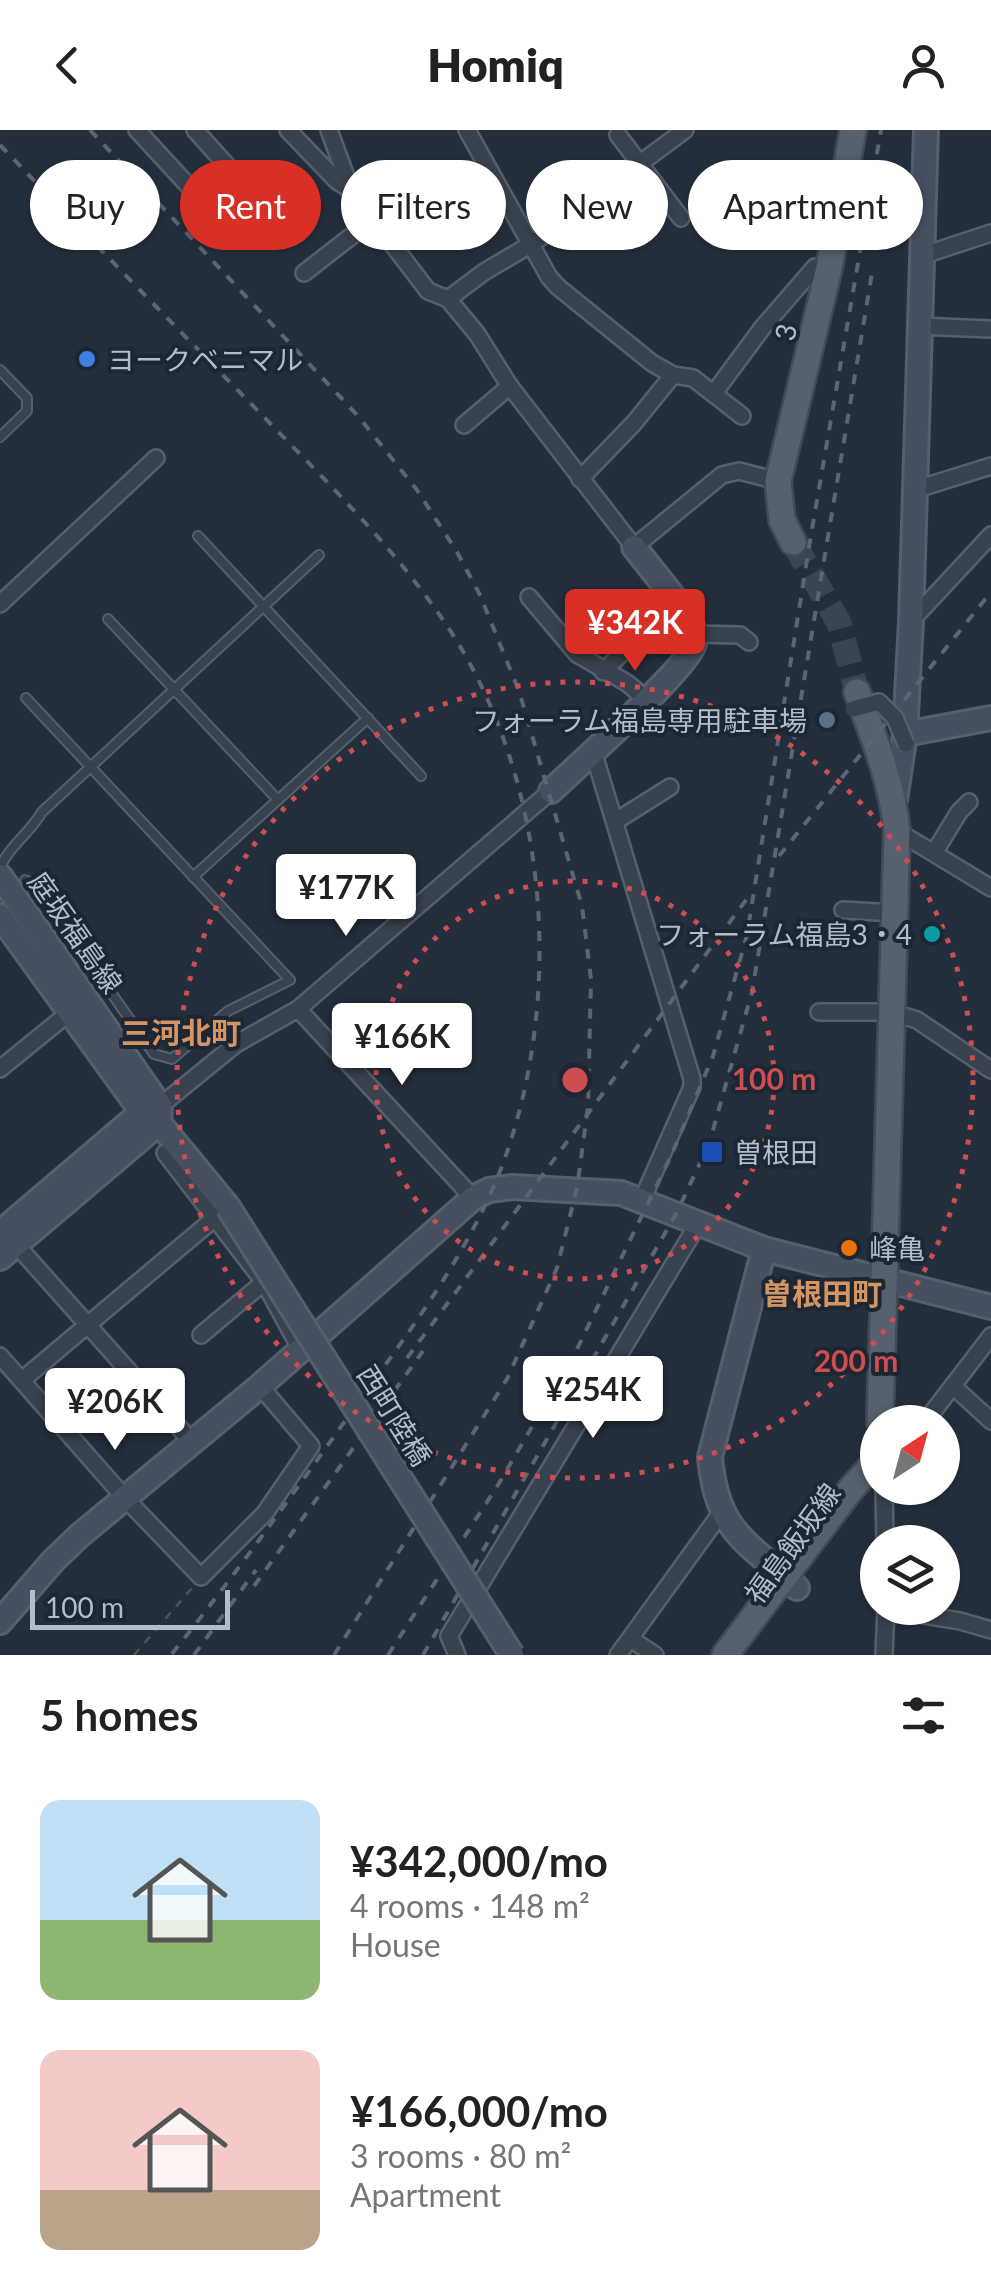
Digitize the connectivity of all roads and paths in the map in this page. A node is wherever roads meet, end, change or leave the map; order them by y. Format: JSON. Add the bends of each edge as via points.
{"nodes":[{"id":1,"x":137,"y":130,"type":"edge"},
{"id":2,"x":196,"y":130,"type":"edge"},
{"id":3,"x":288,"y":130,"type":"edge"},
{"id":4,"x":468,"y":130,"type":"edge"},
{"id":5,"x":685,"y":130,"type":"edge"},
{"id":6,"x":853,"y":130,"type":"edge"},
{"id":7,"x":926,"y":130,"type":"edge"},
{"id":8,"x":335,"y":133,"type":"edge"},
{"id":9,"x":618,"y":135,"type":"dead end"},
{"id":10,"x":222,"y":160,"type":"edge"},
{"id":11,"x":343,"y":160,"type":"edge"},
{"id":12,"x":638,"y":160,"type":"edge"},
{"id":13,"x":643,"y":160,"type":"edge"},
{"id":14,"x":180,"y":176,"type":"edge"},
{"id":15,"x":341,"y":184,"type":"edge"},
{"id":16,"x":668,"y":200,"type":"edge"},
{"id":17,"x":681,"y":218,"type":"dead end"},
{"id":18,"x":526,"y":231,"type":"edge"},
{"id":19,"x":991,"y":233,"type":"edge"},
{"id":20,"x":341,"y":243,"type":"edge"},
{"id":21,"x":526,"y":247,"type":"edge"},
{"id":22,"x":396,"y":250,"type":"edge"},
{"id":23,"x":536,"y":250,"type":"edge"},
{"id":24,"x":921,"y":256,"type":"junction"},
{"id":25,"x":829,"y":268,"type":"junction"},
{"id":26,"x":304,"y":273,"type":"dead end"},
{"id":27,"x":448,"y":299,"type":"junction"},
{"id":28,"x":919,"y":326,"type":"junction"},
{"id":29,"x":989,"y":329,"type":"edge"},
{"id":30,"x":0,"y":370,"type":"edge"},
{"id":31,"x":673,"y":375,"type":"junction"},
{"id":32,"x":510,"y":386,"type":"junction"},
{"id":33,"x":714,"y":393,"type":"junction"},
{"id":34,"x":742,"y":416,"type":"dead end"},
{"id":35,"x":464,"y":425,"type":"dead end"},
{"id":36,"x":0,"y":437,"type":"edge"},
{"id":37,"x":156,"y":458,"type":"dead end"},
{"id":38,"x":991,"y":466,"type":"edge"},
{"id":39,"x":580,"y":478,"type":"junction"},
{"id":40,"x":778,"y":481,"type":"junction"},
{"id":41,"x":914,"y":490,"type":"junction"},
{"id":42,"x":991,"y":535,"type":"edge"},
{"id":43,"x":198,"y":536,"type":"dead end"},
{"id":44,"x":793,"y":542,"type":"tunnel mouth"},
{"id":45,"x":634,"y":547,"type":"junction"},
{"id":46,"x":319,"y":555,"type":"dead end"},
{"id":47,"x":529,"y":597,"type":"dead end"},
{"id":48,"x":676,"y":598,"type":"junction"},
{"id":49,"x":0,"y":604,"type":"edge"},
{"id":50,"x":264,"y":607,"type":"junction"},
{"id":51,"x":108,"y":620,"type":"dead end"},
{"id":52,"x":911,"y":621,"type":"junction"},
{"id":53,"x":694,"y":634,"type":"junction"},
{"id":54,"x":749,"y":642,"type":"dead end"},
{"id":55,"x":603,"y":672,"type":"junction"},
{"id":56,"x":174,"y":690,"type":"junction"},
{"id":57,"x":26,"y":698,"type":"dead end"},
{"id":58,"x":646,"y":699,"type":"junction"},
{"id":59,"x":855,"y":701,"type":"joint"},
{"id":60,"x":368,"y":718,"type":"junction"},
{"id":61,"x":991,"y":718,"type":"edge"},
{"id":62,"x":905,"y":739,"type":"junction"},
{"id":63,"x":593,"y":751,"type":"junction"},
{"id":64,"x":92,"y":768,"type":"junction"},
{"id":65,"x":421,"y":776,"type":"dead end"},
{"id":66,"x":670,"y":787,"type":"dead end"},
{"id":67,"x":550,"y":791,"type":"joint"},
{"id":68,"x":278,"y":800,"type":"junction"},
{"id":69,"x":970,"y":802,"type":"dead end"},
{"id":70,"x":894,"y":804,"type":"junction"},
{"id":71,"x":616,"y":821,"type":"junction"},
{"id":72,"x":897,"y":831,"type":"junction"},
{"id":73,"x":934,"y":854,"type":"junction"},
{"id":74,"x":0,"y":872,"type":"edge"},
{"id":75,"x":193,"y":876,"type":"junction"},
{"id":76,"x":25,"y":880,"type":"dead end"},
{"id":77,"x":991,"y":888,"type":"edge"},
{"id":78,"x":843,"y":910,"type":"dead end"},
{"id":79,"x":895,"y":913,"type":"junction"},
{"id":80,"x":0,"y":916,"type":"edge"},
{"id":81,"x":298,"y":1009,"type":"junction"},
{"id":82,"x":70,"y":1012,"type":"junction"},
{"id":83,"x":819,"y":1012,"type":"dead end"},
{"id":84,"x":891,"y":1012,"type":"junction"},
{"id":85,"x":0,"y":1068,"type":"edge"},
{"id":86,"x":991,"y":1070,"type":"edge"},
{"id":87,"x":154,"y":1114,"type":"junction"},
{"id":88,"x":166,"y":1153,"type":"dead end"},
{"id":89,"x":472,"y":1198,"type":"junction"},
{"id":90,"x":642,"y":1200,"type":"junction"},
{"id":91,"x":220,"y":1212,"type":"junction"},
{"id":92,"x":698,"y":1224,"type":"junction"},
{"id":93,"x":4,"y":1238,"type":"edge"},
{"id":94,"x":764,"y":1249,"type":"junction"},
{"id":95,"x":264,"y":1282,"type":"junction"},
{"id":96,"x":883,"y":1282,"type":"junction"},
{"id":97,"x":991,"y":1307,"type":"edge"},
{"id":98,"x":87,"y":1326,"type":"junction"},
{"id":99,"x":202,"y":1335,"type":"dead end"},
{"id":100,"x":991,"y":1336,"type":"edge"},
{"id":101,"x":301,"y":1350,"type":"junction"},
{"id":102,"x":0,"y":1356,"type":"edge"},
{"id":103,"x":22,"y":1380,"type":"junction"},
{"id":104,"x":260,"y":1386,"type":"junction"},
{"id":105,"x":954,"y":1387,"type":"junction"},
{"id":106,"x":880,"y":1405,"type":"edge"},
{"id":107,"x":939,"y":1405,"type":"edge"},
{"id":108,"x":991,"y":1421,"type":"edge"},
{"id":109,"x":192,"y":1442,"type":"junction"},
{"id":110,"x":860,"y":1485,"type":"edge"},
{"id":111,"x":124,"y":1496,"type":"junction"},
{"id":112,"x":722,"y":1513,"type":"junction"},
{"id":113,"x":201,"y":1577,"type":"junction"},
{"id":114,"x":791,"y":1582,"type":"junction"},
{"id":115,"x":960,"y":1621,"type":"edge"},
{"id":116,"x":0,"y":1622,"type":"edge"},
{"id":117,"x":885,"y":1625,"type":"edge"},
{"id":118,"x":991,"y":1630,"type":"edge"},
{"id":119,"x":631,"y":1639,"type":"junction"},
{"id":120,"x":134,"y":1655,"type":"edge"},
{"id":121,"x":457,"y":1655,"type":"edge"},
{"id":122,"x":512,"y":1655,"type":"edge"},
{"id":123,"x":618,"y":1655,"type":"edge"},
{"id":124,"x":655,"y":1655,"type":"edge"},
{"id":125,"x":724,"y":1655,"type":"edge"},
{"id":126,"x":746,"y":1655,"type":"edge"},
{"id":127,"x":884,"y":1655,"type":"edge"}],
"edges":[{"from":1,"to":14,"type":"street"},
{"from":2,"to":10,"type":"street"},
{"from":3,"to":15,"type":"street"},
{"from":4,"to":18,"type":"street"},
{"from":5,"to":13,"type":"street"},
{"from":6,"to":25,"type":"main road","name":"3","number":"3"},
{"from":7,"to":24,"type":"street"},
{"from":8,"to":11,"type":"street"},
{"from":9,"to":12,"type":"street"},
{"from":16,"to":17,"type":"street"},
{"from":19,"to":24,"type":"street"},
{"from":20,"to":26,"type":"street"},
{"from":21,"to":27,"type":"street"},
{"from":22,"to":27,"type":"street","via":[[428,291]]},
{"from":23,"to":31,"type":"street","via":[[558,287]]},
{"from":24,"to":28,"type":"street"},
{"from":25,"to":33,"type":"street","via":[[816,267]]},
{"from":25,"to":40,"type":"main road","name":"3","number":"3"},
{"from":27,"to":32,"type":"street"},
{"from":28,"to":29,"type":"street"},
{"from":28,"to":41,"type":"street"},
{"from":30,"to":36,"type":"lane","via":[[27,398],[27,412]]},
{"from":31,"to":33,"type":"street","via":[[693,378]]},
{"from":31,"to":39,"type":"street"},
{"from":32,"to":35,"type":"street"},
{"from":32,"to":39,"type":"street"},
{"from":33,"to":34,"type":"street"},
{"from":37,"to":49,"type":"street"},
{"from":38,"to":41,"type":"street"},
{"from":39,"to":45,"type":"street"},
{"from":40,"to":44,"type":"main road","name":"3","number":"3","via":[[782,520]]},
{"from":40,"to":45,"type":"street","via":[[739,471],[722,476]]},
{"from":41,"to":52,"type":"street"},
{"from":42,"to":52,"type":"street"},
{"from":43,"to":50,"type":"lane"},
{"from":45,"to":48,"type":"street"},
{"from":46,"to":50,"type":"lane"},
{"from":47,"to":55,"type":"street","via":[[577,654]]},
{"from":48,"to":53,"type":"street"},
{"from":48,"to":55,"type":"street"},
{"from":50,"to":56,"type":"lane"},
{"from":50,"to":60,"type":"lane"},
{"from":51,"to":56,"type":"lane"},
{"from":52,"to":62,"type":"street"},
{"from":53,"to":54,"type":"street","via":[[740,635]]},
{"from":53,"to":58,"type":"street","via":[[689,654]]},
{"from":55,"to":58,"type":"street"},
{"from":56,"to":64,"type":"lane"},
{"from":56,"to":68,"type":"lane"},
{"from":57,"to":64,"type":"lane"},
{"from":58,"to":63,"type":"street"},
{"from":59,"to":62,"type":"street","bridge":true,"via":[[879,702]]},
{"from":59,"to":70,"type":"main road"},
{"from":60,"to":65,"type":"lane"},
{"from":60,"to":68,"type":"lane"},
{"from":61,"to":62,"type":"street"},
{"from":62,"to":70,"type":"street"},
{"from":63,"to":67,"type":"street"},
{"from":63,"to":71,"type":"street"},
{"from":64,"to":74,"type":"lane","via":[[42,812],[6,854]]},
{"from":64,"to":75,"type":"lane"},
{"from":66,"to":71,"type":"street"},
{"from":67,"to":81,"type":"street"},
{"from":68,"to":75,"type":"lane"},
{"from":69,"to":73,"type":"street"},
{"from":70,"to":72,"type":"main road"},
{"from":71,"to":90,"type":"street","via":[[692,1078]]},
{"from":72,"to":73,"type":"street"},
{"from":72,"to":79,"type":"main road"},
{"from":73,"to":77,"type":"street"},
{"from":74,"to":87,"type":"street","name":"庭坂福島線"},
{"from":75,"to":76,"type":"lane","via":[[290,980],[228,1011],[172,1059],[154,1054],[36,884]]},
{"from":78,"to":79,"type":"street"},
{"from":79,"to":84,"type":"main road"},
{"from":80,"to":82,"type":"street","name":"庭坂福島線"},
{"from":81,"to":87,"type":"street","via":[[236,1044]]},
{"from":81,"to":89,"type":"street"},
{"from":82,"to":85,"type":"street"},
{"from":82,"to":87,"type":"street","name":"庭坂福島線"},
{"from":83,"to":84,"type":"street"},
{"from":84,"to":86,"type":"street","via":[[917,1020]]},
{"from":84,"to":96,"type":"main road"},
{"from":87,"to":91,"type":"street","name":"庭坂福島線"},
{"from":87,"to":93,"type":"street"},
{"from":88,"to":91,"type":"street"},
{"from":89,"to":90,"type":"street","via":[[547,1187],[621,1192]]},
{"from":89,"to":101,"type":"street"},
{"from":90,"to":92,"type":"street"},
{"from":91,"to":95,"type":"street"},
{"from":91,"to":98,"type":"street"},
{"from":91,"to":122,"type":"street","name":"西町陸橋","bridge":true},
{"from":92,"to":94,"type":"street"},
{"from":92,"to":121,"type":"street","via":[[449,1636]]},
{"from":93,"to":98,"type":"street"},
{"from":94,"to":96,"type":"street"},
{"from":94,"to":112,"type":"street","via":[[710,1457]]},
{"from":95,"to":99,"type":"street"},
{"from":95,"to":101,"type":"street"},
{"from":96,"to":97,"type":"street"},
{"from":96,"to":106,"type":"main road"},
{"from":98,"to":103,"type":"street"},
{"from":98,"to":109,"type":"street"},
{"from":100,"to":105,"type":"street"},
{"from":101,"to":104,"type":"street"},
{"from":102,"to":103,"type":"street"},
{"from":103,"to":111,"type":"street"},
{"from":104,"to":109,"type":"street"},
{"from":104,"to":113,"type":"street","via":[[312,1446],[265,1513]]},
{"from":105,"to":107,"type":"street"},
{"from":105,"to":108,"type":"street"},
{"from":109,"to":111,"type":"street"},
{"from":110,"to":114,"type":"main road"},
{"from":111,"to":113,"type":"street"},
{"from":111,"to":116,"type":"street","via":[[53,1561]]},
{"from":112,"to":114,"type":"street","via":[[749,1548]]},
{"from":112,"to":119,"type":"street"},
{"from":113,"to":120,"type":"path"},
{"from":114,"to":125,"type":"main road"},
{"from":114,"to":126,"type":"main road","name":"福島飯坂線"},
{"from":115,"to":118,"type":"street"},
{"from":117,"to":127,"type":"street"},
{"from":119,"to":123,"type":"street"},
{"from":119,"to":124,"type":"street"}]}
